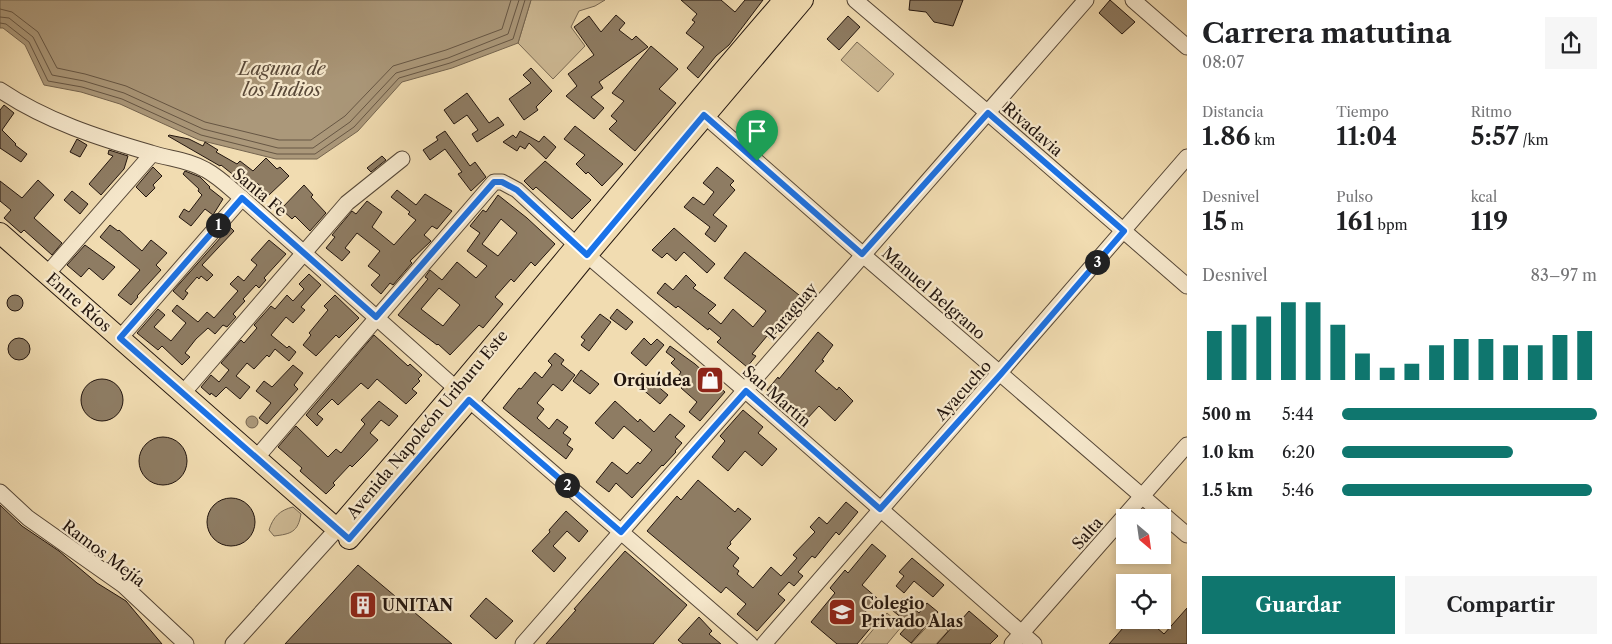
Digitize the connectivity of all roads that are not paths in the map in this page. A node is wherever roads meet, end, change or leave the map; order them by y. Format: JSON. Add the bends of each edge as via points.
{"nodes":[{"id":1,"x":784,"y":0,"type":"edge"},
{"id":2,"x":803,"y":0,"type":"edge"},
{"id":3,"x":855,"y":0,"type":"edge"},
{"id":4,"x":1086,"y":0,"type":"edge"},
{"id":5,"x":1133,"y":0,"type":"edge"},
{"id":6,"x":1187,"y":47,"type":"edge"},
{"id":7,"x":0,"y":90,"type":"edge"},
{"id":8,"x":988,"y":113,"type":"junction"},
{"id":9,"x":704,"y":115,"type":"junction"},
{"id":10,"x":152,"y":154,"type":"junction"},
{"id":11,"x":1187,"y":157,"type":"edge"},
{"id":12,"x":402,"y":159,"type":"dead end"},
{"id":13,"x":242,"y":198,"type":"junction"},
{"id":14,"x":1124,"y":231,"type":"junction"},
{"id":15,"x":0,"y":233,"type":"edge"},
{"id":16,"x":581,"y":250,"type":"junction"},
{"id":17,"x":304,"y":253,"type":"junction"},
{"id":18,"x":862,"y":254,"type":"junction"},
{"id":19,"x":47,"y":274,"type":"junction"},
{"id":20,"x":1187,"y":286,"type":"edge"},
{"id":21,"x":376,"y":317,"type":"junction"},
{"id":22,"x":120,"y":338,"type":"junction"},
{"id":23,"x":1001,"y":374,"type":"junction"},
{"id":24,"x":746,"y":391,"type":"junction"},
{"id":25,"x":183,"y":393,"type":"junction"},
{"id":26,"x":463,"y":394,"type":"junction"},
{"id":27,"x":1187,"y":445,"type":"edge"},
{"id":28,"x":257,"y":457,"type":"junction"},
{"id":29,"x":0,"y":492,"type":"edge"},
{"id":30,"x":1143,"y":496,"type":"junction"},
{"id":31,"x":880,"y":509,"type":"junction"},
{"id":32,"x":621,"y":532,"type":"junction"},
{"id":33,"x":343,"y":534,"type":"junction"},
{"id":34,"x":1187,"y":535,"type":"edge"},
{"id":35,"x":1017,"y":639,"type":"edge"},
{"id":36,"x":186,"y":644,"type":"edge"},
{"id":37,"x":233,"y":644,"type":"edge"},
{"id":38,"x":523,"y":644,"type":"edge"},
{"id":39,"x":750,"y":644,"type":"edge"},
{"id":40,"x":764,"y":644,"type":"edge"},
{"id":41,"x":1034,"y":644,"type":"edge"}],
"edges":[{"from":1,"to":16,"type":"main road","via":[[699,98]]},
{"from":2,"to":9,"type":"main road"},
{"from":3,"to":8,"type":"street","name":"Rivadavia"},
{"from":4,"to":8,"type":"street","name":"Paraguay"},
{"from":5,"to":6,"type":"street"},
{"from":7,"to":10,"type":"street","name":"Santa Fe","via":[[41,114]]},
{"from":8,"to":14,"type":"street","name":"Rivadavia"},
{"from":8,"to":18,"type":"street","name":"Paraguay"},
{"from":9,"to":16,"type":"main road"},
{"from":9,"to":18,"type":"street","name":"Manuel Belgrano"},
{"from":10,"to":13,"type":"street","name":"Santa Fe","via":[[189,162],[207,170]]},
{"from":10,"to":19,"type":"street"},
{"from":11,"to":14,"type":"street","name":"Ayacucho"},
{"from":12,"to":17,"type":"street","via":[[347,203]]},
{"from":13,"to":17,"type":"street","name":"Santa Fe"},
{"from":13,"to":22,"type":"street"},
{"from":14,"to":20,"type":"street","name":"Rivadavia"},
{"from":14,"to":23,"type":"street","name":"Ayacucho"},
{"from":15,"to":19,"type":"main road","name":"Entre Ríos"},
{"from":16,"to":21,"type":"street","name":"San Martín","via":[[517,190],[502,182],[494,182]]},
{"from":16,"to":24,"type":"street","name":"San Martín"},
{"from":16,"to":26,"type":"main road","name":"Avenida Napoleón Uriburu Este"},
{"from":17,"to":21,"type":"street","name":"Santa Fe"},
{"from":17,"to":25,"type":"street"},
{"from":18,"to":23,"type":"street","name":"Manuel Belgrano"},
{"from":18,"to":24,"type":"street","name":"Paraguay"},
{"from":19,"to":22,"type":"main road","name":"Entre Ríos"},
{"from":21,"to":26,"type":"street","name":"Santa Fe"},
{"from":21,"to":28,"type":"street"},
{"from":22,"to":25,"type":"main road","name":"Entre Ríos"},
{"from":23,"to":30,"type":"street","name":"Manuel Belgrano"},
{"from":23,"to":31,"type":"street","name":"Ayacucho"},
{"from":24,"to":31,"type":"street","name":"San Martín"},
{"from":24,"to":32,"type":"street","name":"Paraguay"},
{"from":25,"to":28,"type":"main road","name":"Entre Ríos"},
{"from":26,"to":32,"type":"street","name":"Santa Fe"},
{"from":26,"to":33,"type":"main road","name":"Avenida Napoleón Uriburu Este"},
{"from":27,"to":30,"type":"street","name":"Salta"},
{"from":28,"to":33,"type":"main road","name":"Entre Ríos"},
{"from":29,"to":36,"type":"street","name":"Ramos Mejía","via":[[28,518],[123,585]]},
{"from":30,"to":34,"type":"street","name":"Manuel Belgrano"},
{"from":30,"to":35,"type":"street","name":"Salta"},
{"from":31,"to":35,"type":"street","name":"San Martín"},
{"from":31,"to":40,"type":"street","name":"Ayacucho"},
{"from":32,"to":38,"type":"street","name":"Paraguay"},
{"from":32,"to":39,"type":"street","name":"Santa Fe"},
{"from":33,"to":37,"type":"street","name":"Avenida Napoleón Uriburu Este"},
{"from":35,"to":41,"type":"street","name":"San Martín"}]}
